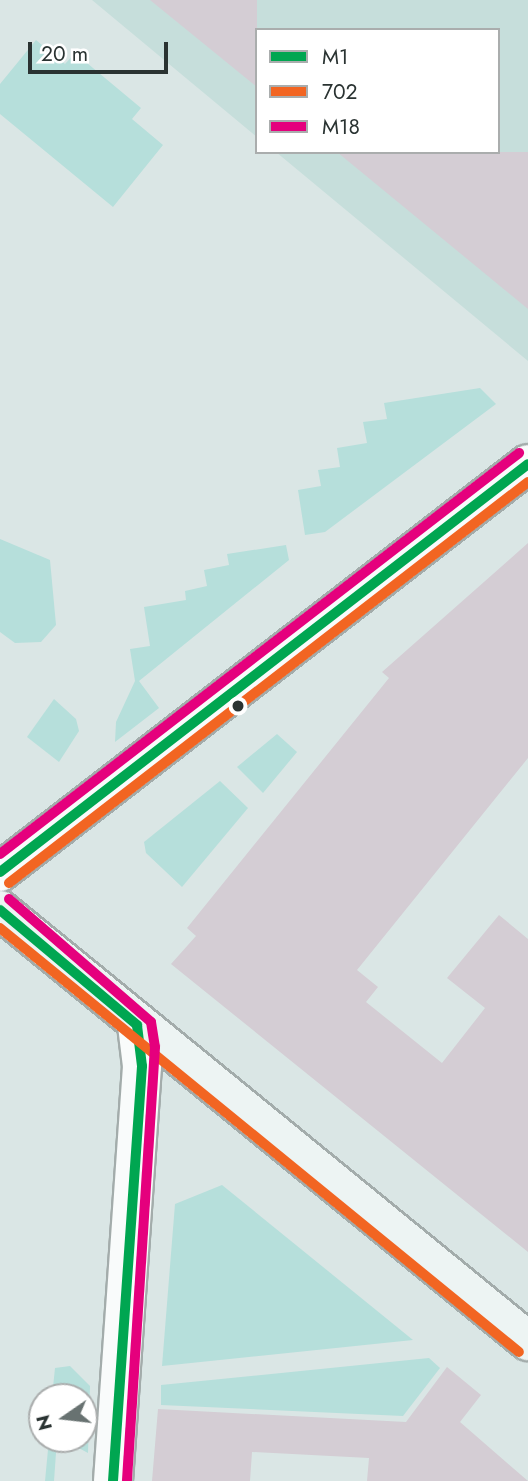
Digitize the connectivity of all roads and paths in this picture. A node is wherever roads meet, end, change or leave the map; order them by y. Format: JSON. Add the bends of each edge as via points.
{"nodes":[{"id":1,"x":528,"y":464,"type":"edge"},
{"id":2,"x":0,"y":872,"type":"edge"},
{"id":3,"x":0,"y":909,"type":"edge"},
{"id":4,"x":137,"y":1025,"type":"junction"},
{"id":5,"x":528,"y":1340,"type":"edge"},
{"id":6,"x":113,"y":1481,"type":"edge"}],
"edges":[{"from":1,"to":2,"type":"street"},
{"from":3,"to":4,"type":"main road"},
{"from":4,"to":5,"type":"main road"},
{"from":4,"to":6,"type":"street","via":[[141,1087]]}]}
